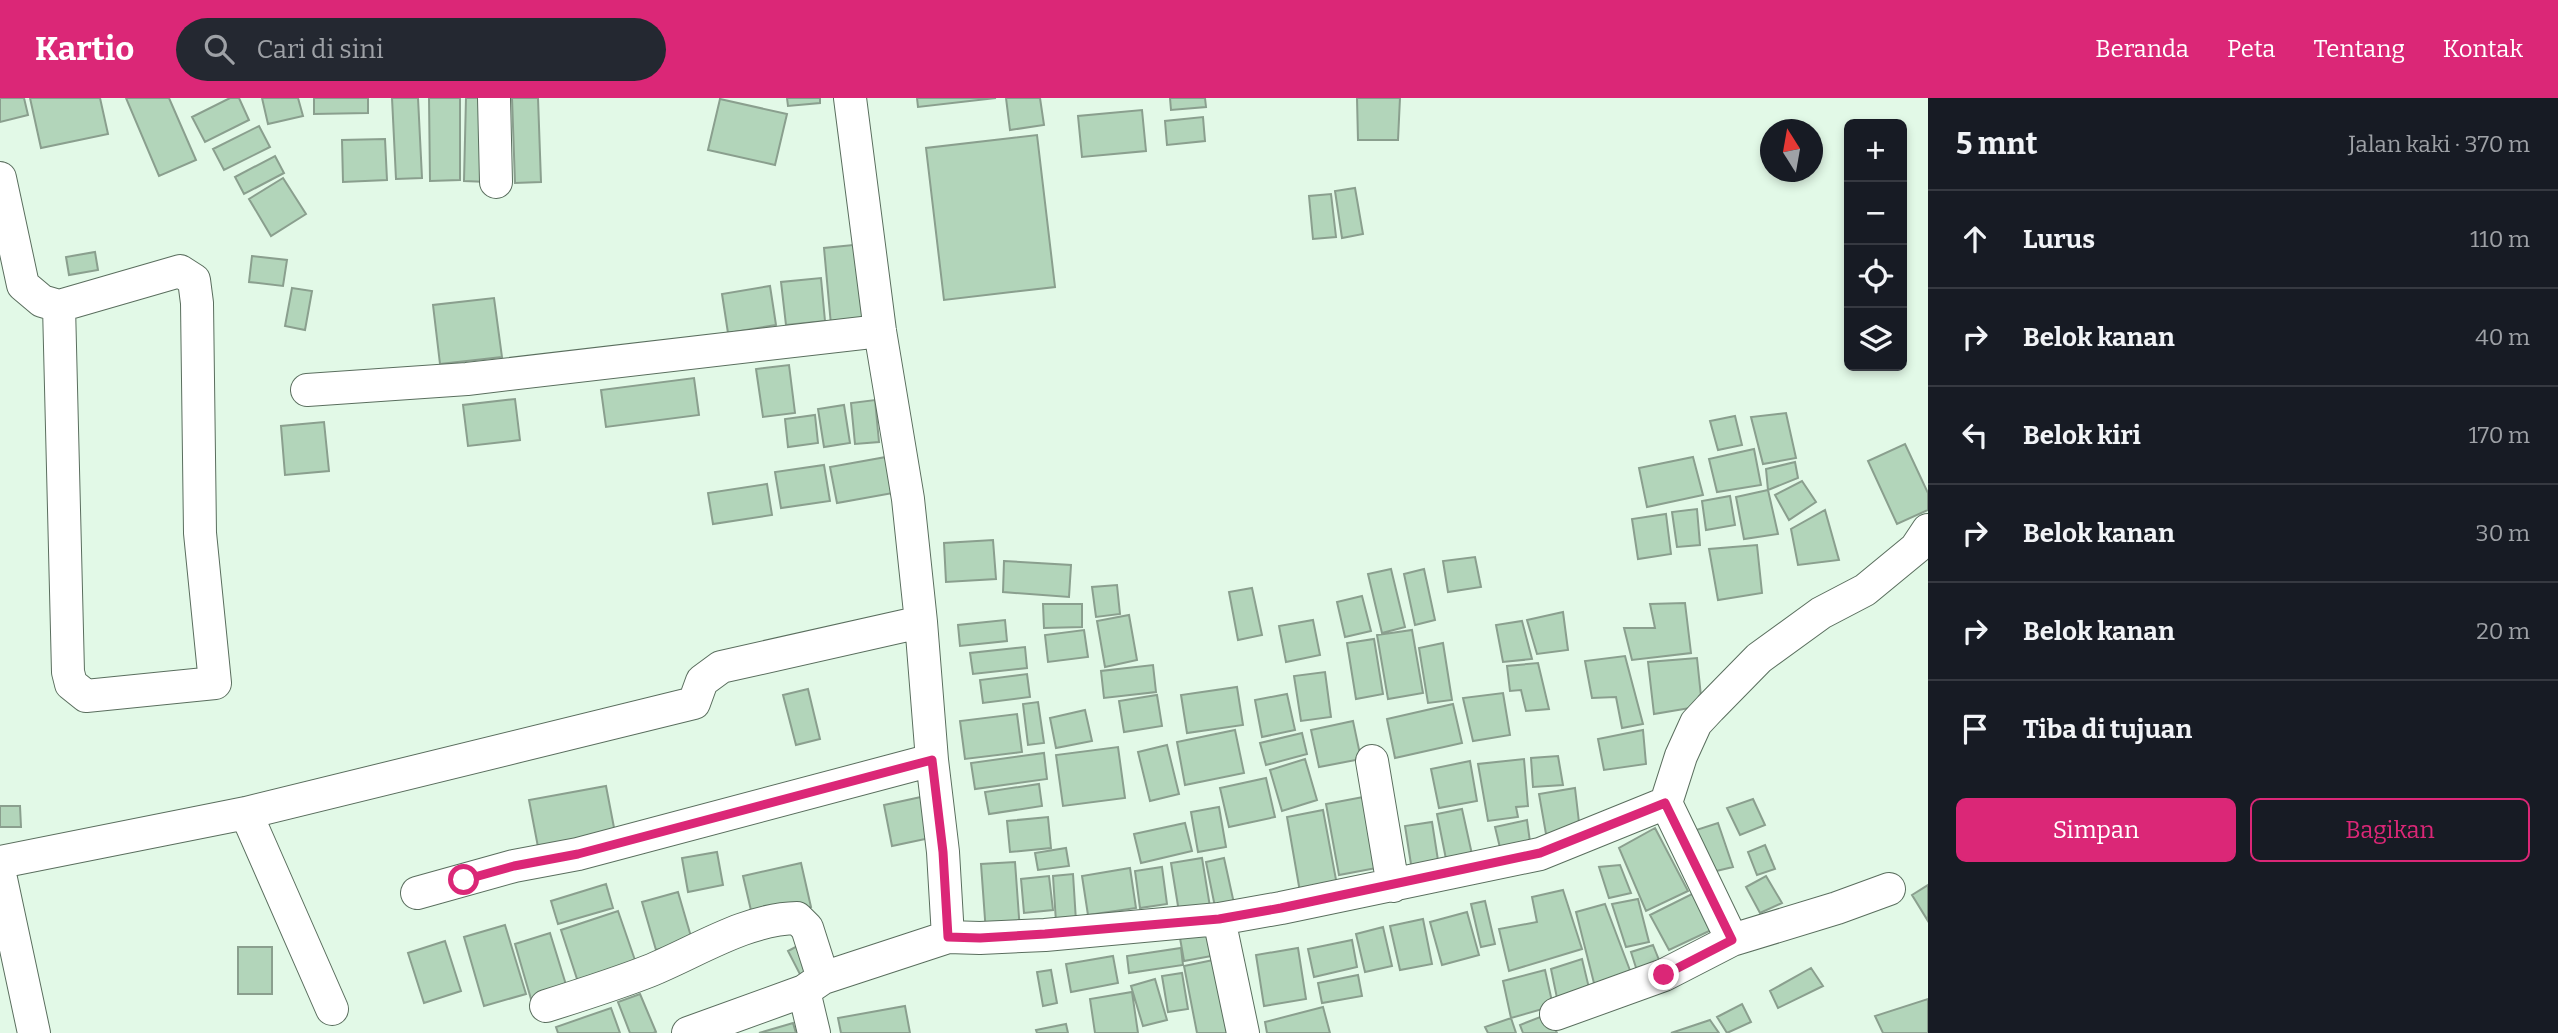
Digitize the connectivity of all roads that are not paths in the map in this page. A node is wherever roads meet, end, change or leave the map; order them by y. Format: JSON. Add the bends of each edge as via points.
{"nodes":[{"id":1,"x":494,"y":98,"type":"edge"},
{"id":2,"x":850,"y":98,"type":"edge"},
{"id":3,"x":0,"y":178,"type":"edge"},
{"id":4,"x":496,"y":182,"type":"dead end"},
{"id":5,"x":59,"y":306,"type":"junction"},
{"id":6,"x":880,"y":331,"type":"junction"},
{"id":7,"x":307,"y":390,"type":"dead end"},
{"id":8,"x":1928,"y":530,"type":"edge"},
{"id":9,"x":921,"y":622,"type":"junction"},
{"id":10,"x":932,"y":760,"type":"junction"},
{"id":11,"x":1372,"y":761,"type":"dead end"},
{"id":12,"x":1665,"y":803,"type":"junction"},
{"id":13,"x":246,"y":813,"type":"junction"},
{"id":14,"x":0,"y":862,"type":"edge"},
{"id":15,"x":0,"y":874,"type":"edge"},
{"id":16,"x":1392,"y":886,"type":"junction"},
{"id":17,"x":1889,"y":889,"type":"dead end"},
{"id":18,"x":417,"y":892,"type":"dead end"},
{"id":19,"x":1219,"y":919,"type":"junction"},
{"id":20,"x":5,"y":926,"type":"edge"},
{"id":21,"x":948,"y":937,"type":"junction"},
{"id":22,"x":1732,"y":940,"type":"junction"},
{"id":23,"x":814,"y":984,"type":"junction"},
{"id":24,"x":546,"y":1006,"type":"dead end"},
{"id":25,"x":332,"y":1009,"type":"dead end"},
{"id":26,"x":1556,"y":1014,"type":"dead end"},
{"id":27,"x":34,"y":1033,"type":"edge"},
{"id":28,"x":688,"y":1033,"type":"edge"},
{"id":29,"x":814,"y":1033,"type":"edge"},
{"id":30,"x":1243,"y":1033,"type":"edge"}],
"edges":[{"from":1,"to":4,"type":"street"},
{"from":2,"to":6,"type":"street"},
{"from":3,"to":5,"type":"street","via":[[23,285],[42,301]]},
{"from":5,"to":5,"type":"street","via":[[71,684],[86,696],[215,684],[200,533],[194,280],[180,271]]},
{"from":6,"to":7,"type":"street","via":[[467,379]]},
{"from":6,"to":9,"type":"street","via":[[908,499]]},
{"from":8,"to":12,"type":"street","via":[[1916,548],[1866,590],[1821,613],[1759,658],[1710,708],[1696,723]]},
{"from":9,"to":10,"type":"street"},
{"from":9,"to":13,"type":"street","via":[[721,667],[702,681],[694,703]]},
{"from":10,"to":18,"type":"street"},
{"from":10,"to":21,"type":"street"},
{"from":11,"to":16,"type":"street"},
{"from":12,"to":16,"type":"street","via":[[1540,853]]},
{"from":12,"to":22,"type":"street"},
{"from":13,"to":14,"type":"street"},
{"from":13,"to":25,"type":"street"},
{"from":15,"to":20,"type":"street"},
{"from":16,"to":19,"type":"street"},
{"from":17,"to":22,"type":"street"},
{"from":19,"to":21,"type":"street","via":[[1032,935]]},
{"from":19,"to":30,"type":"street"},
{"from":20,"to":27,"type":"street"},
{"from":21,"to":23,"type":"street"},
{"from":22,"to":26,"type":"street","via":[[1664,975]]},
{"from":23,"to":24,"type":"street","via":[[807,928],[797,918],[783,918]]},
{"from":23,"to":28,"type":"street"},
{"from":23,"to":29,"type":"street"}]}
